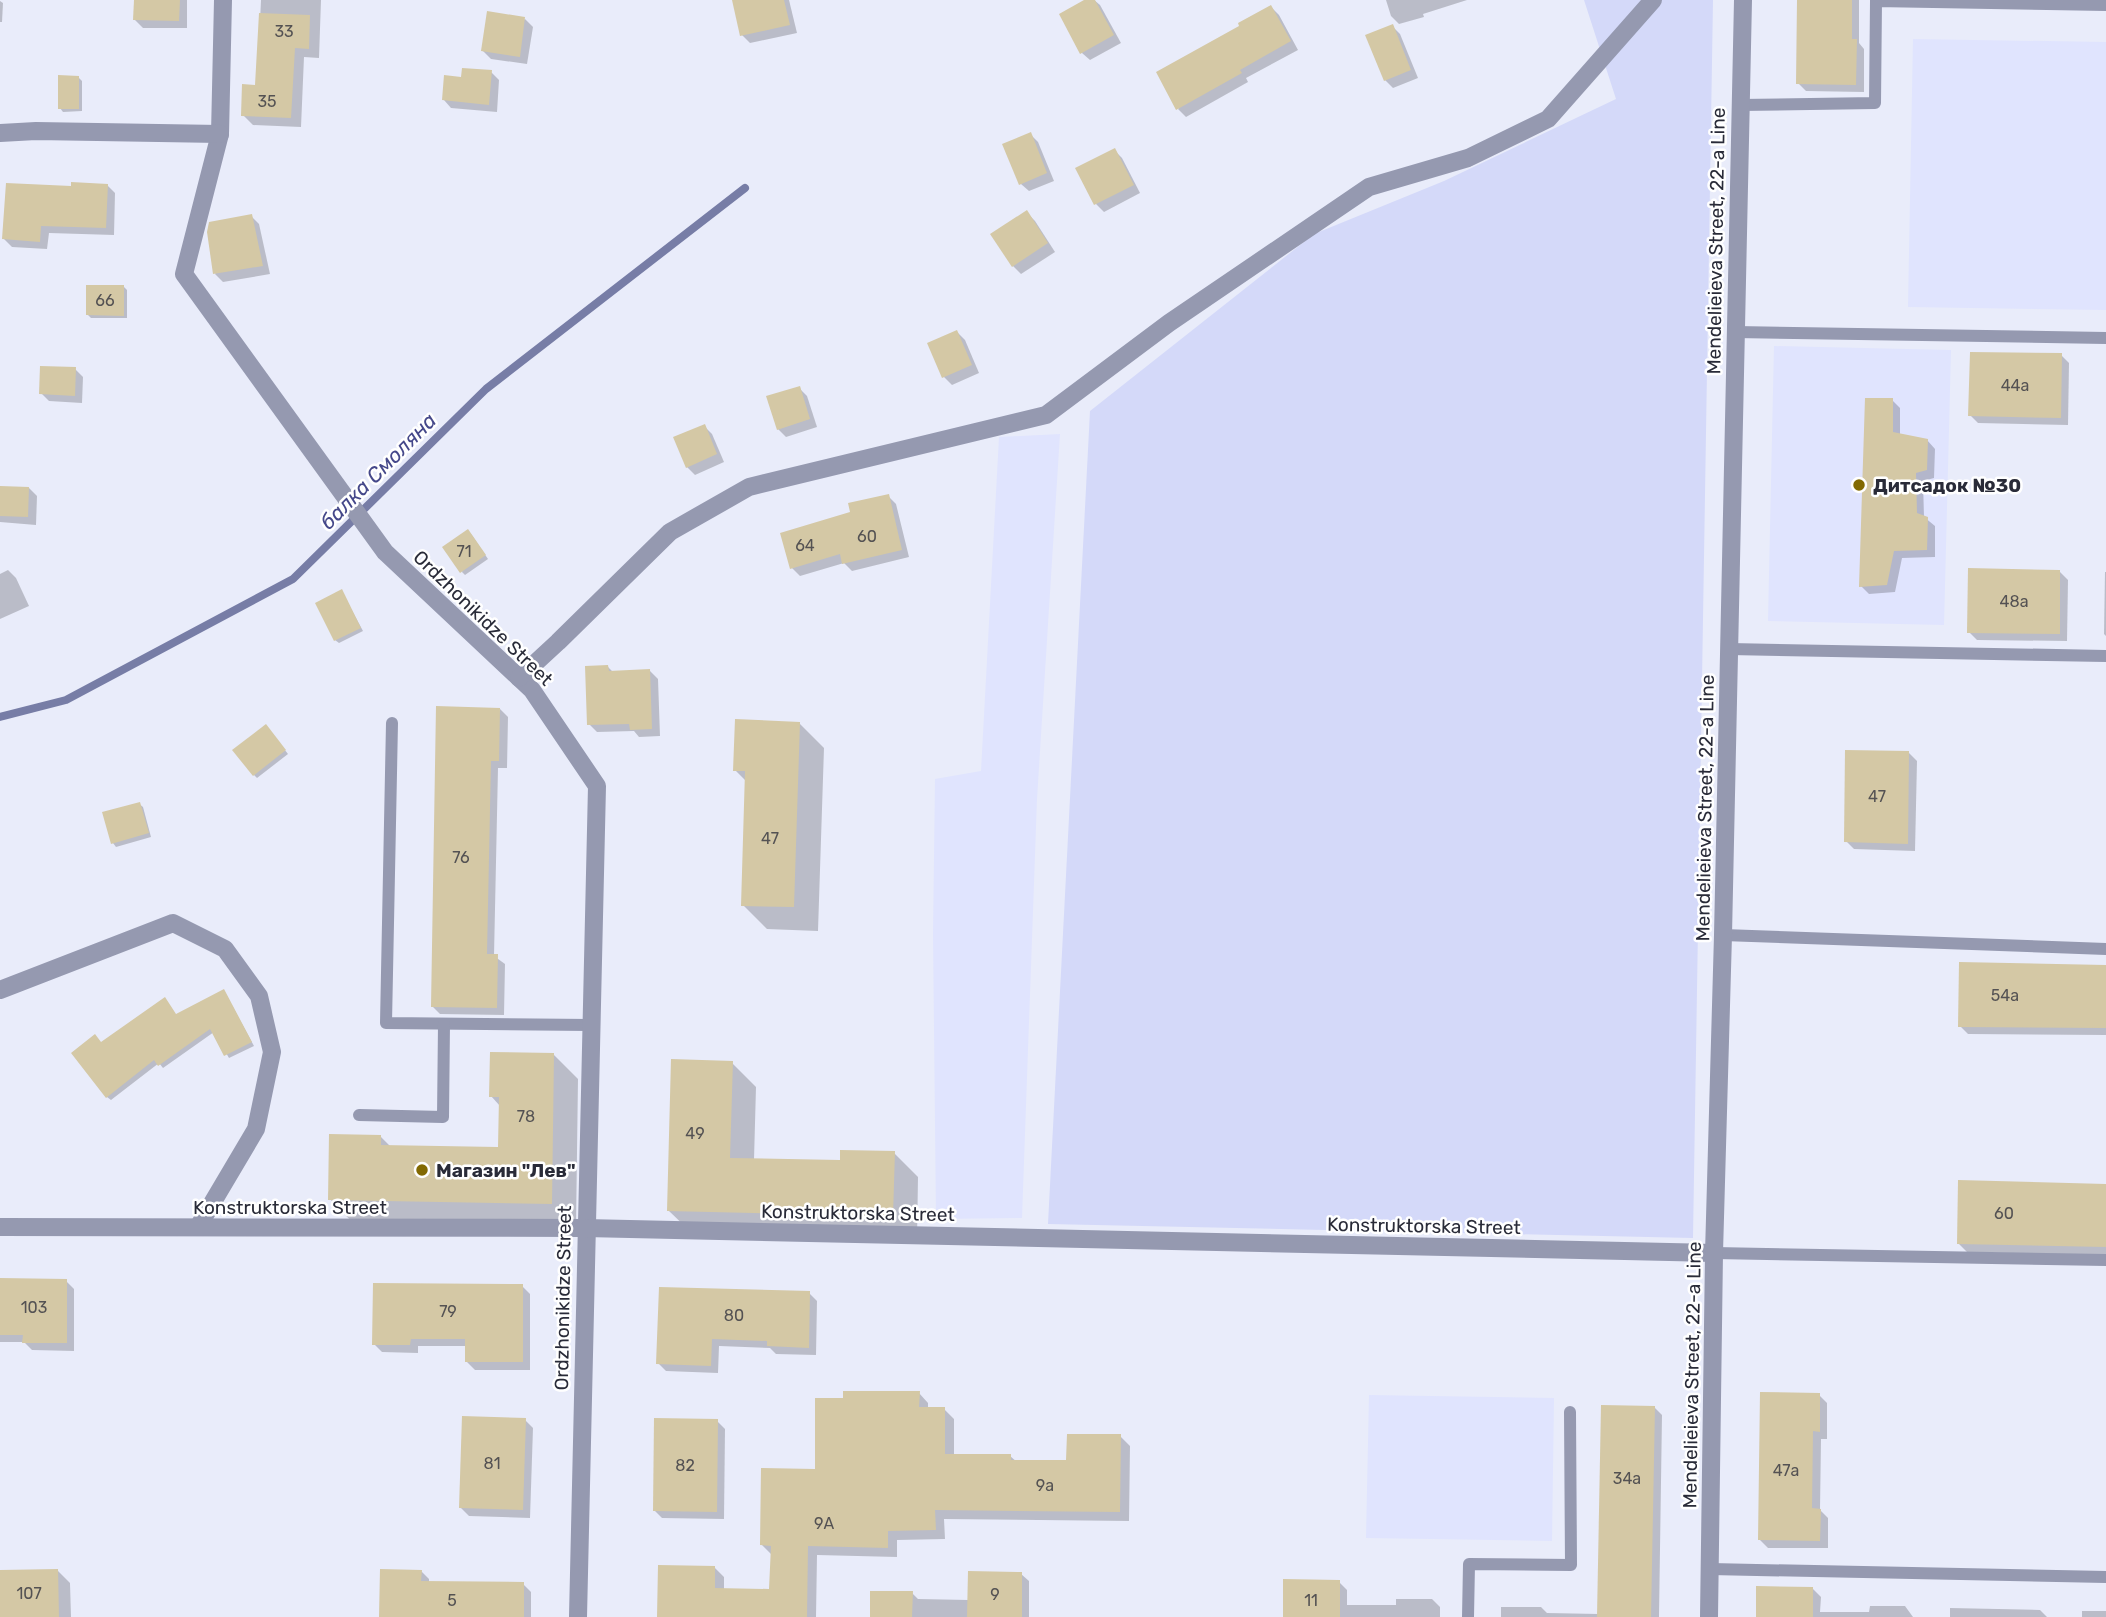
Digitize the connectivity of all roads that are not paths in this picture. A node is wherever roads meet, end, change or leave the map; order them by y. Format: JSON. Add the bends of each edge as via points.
{"nodes":[{"id":1,"x":223,"y":0,"type":"edge"},
{"id":2,"x":1653,"y":0,"type":"edge"},
{"id":3,"x":1743,"y":0,"type":"edge"},
{"id":4,"x":2098,"y":3,"type":"edge"},
{"id":5,"x":1740,"y":105,"type":"junction"},
{"id":6,"x":0,"y":134,"type":"edge"},
{"id":7,"x":220,"y":134,"type":"junction"},
{"id":8,"x":1735,"y":331,"type":"junction"},
{"id":9,"x":2106,"y":338,"type":"edge"},
{"id":10,"x":1729,"y":649,"type":"junction"},
{"id":11,"x":2106,"y":656,"type":"edge"},
{"id":12,"x":519,"y":678,"type":"junction"},
{"id":13,"x":392,"y":723,"type":"dead end"},
{"id":14,"x":1723,"y":935,"type":"junction"},
{"id":15,"x":2106,"y":949,"type":"edge"},
{"id":16,"x":0,"y":990,"type":"edge"},
{"id":17,"x":444,"y":1024,"type":"junction"},
{"id":18,"x":590,"y":1025,"type":"junction"},
{"id":19,"x":359,"y":1115,"type":"dead end"},
{"id":20,"x":0,"y":1227,"type":"edge"},
{"id":21,"x":198,"y":1227,"type":"junction"},
{"id":22,"x":585,"y":1228,"type":"junction"},
{"id":23,"x":1714,"y":1253,"type":"junction"},
{"id":24,"x":2106,"y":1260,"type":"edge"},
{"id":25,"x":1570,"y":1412,"type":"dead end"},
{"id":26,"x":1710,"y":1569,"type":"junction"},
{"id":27,"x":2106,"y":1577,"type":"edge"},
{"id":28,"x":578,"y":1617,"type":"edge"},
{"id":29,"x":1468,"y":1617,"type":"edge"},
{"id":30,"x":1709,"y":1617,"type":"edge"}],
"edges":[{"from":1,"to":7,"type":"street","name":"Ordzhonikidze Street"},
{"from":2,"to":12,"type":"street","via":[[1548,119],[1468,158],[1369,187],[1169,323],[1046,415],[749,487],[670,532]]},
{"from":3,"to":5,"type":"street","name":"Mendelieieva Street, 22-a Line"},
{"from":4,"to":5,"type":"lane","via":[[1876,1],[1875,103]]},
{"from":5,"to":8,"type":"street","name":"Mendelieieva Street, 22-a Line"},
{"from":6,"to":7,"type":"street"},
{"from":7,"to":12,"type":"street","name":"Ordzhonikidze Street","via":[[184,274],[386,552]]},
{"from":8,"to":9,"type":"lane"},
{"from":8,"to":10,"type":"street","name":"Mendelieieva Street, 22-a Line"},
{"from":10,"to":11,"type":"lane"},
{"from":10,"to":14,"type":"street","name":"Mendelieieva Street, 22-a Line"},
{"from":12,"to":18,"type":"street","name":"Ordzhonikidze Street","via":[[532,690],[597,786]]},
{"from":13,"to":17,"type":"lane","via":[[386,1023]]},
{"from":14,"to":15,"type":"lane"},
{"from":14,"to":23,"type":"street","name":"Mendelieieva Street, 22-a Line"},
{"from":16,"to":21,"type":"street","via":[[173,923],[225,948],[260,996],[272,1052],[256,1129]]},
{"from":17,"to":18,"type":"lane"},
{"from":17,"to":19,"type":"lane","via":[[443,1117]]},
{"from":18,"to":22,"type":"street","name":"Ordzhonikidze Street"},
{"from":20,"to":21,"type":"street","name":"Konstruktorska Street"},
{"from":21,"to":22,"type":"street","name":"Konstruktorska Street"},
{"from":22,"to":23,"type":"street","name":"Konstruktorska Street"},
{"from":22,"to":28,"type":"street","name":"Ordzhonikidze Street"},
{"from":23,"to":24,"type":"lane"},
{"from":23,"to":26,"type":"street","name":"Mendelieieva Street, 22-a Line"},
{"from":25,"to":29,"type":"lane","via":[[1571,1565],[1469,1564]]},
{"from":26,"to":27,"type":"lane"},
{"from":26,"to":30,"type":"street","name":"Mendelieieva Street, 22-a Line"}]}
